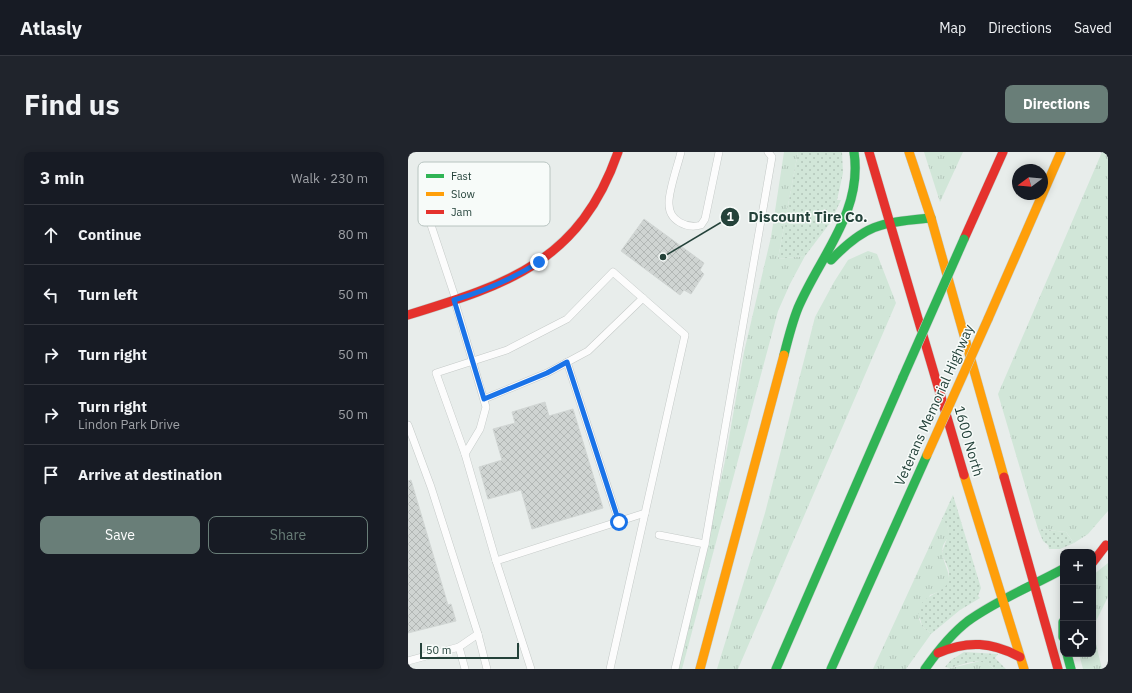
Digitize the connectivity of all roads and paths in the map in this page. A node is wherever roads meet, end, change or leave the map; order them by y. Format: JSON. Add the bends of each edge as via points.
{"nodes":[{"id":1,"x":618,"y":152,"type":"edge"},
{"id":2,"x":681,"y":152,"type":"edge"},
{"id":3,"x":719,"y":152,"type":"edge"},
{"id":4,"x":768,"y":152,"type":"edge"},
{"id":5,"x":854,"y":152,"type":"edge"},
{"id":6,"x":869,"y":152,"type":"edge"},
{"id":7,"x":909,"y":152,"type":"edge"},
{"id":8,"x":1003,"y":152,"type":"edge"},
{"id":9,"x":1061,"y":152,"type":"edge"},
{"id":10,"x":931,"y":218,"type":"junction"},
{"id":11,"x":890,"y":222,"type":"junction"},
{"id":12,"x":431,"y":226,"type":"edge"},
{"id":13,"x":813,"y":280,"type":"junction"},
{"id":14,"x":643,"y":298,"type":"junction"},
{"id":15,"x":455,"y":300,"type":"junction"},
{"id":16,"x":408,"y":315,"type":"edge"},
{"id":17,"x":472,"y":361,"type":"junction"},
{"id":18,"x":567,"y":362,"type":"junction"},
{"id":19,"x":484,"y":399,"type":"junction"},
{"id":20,"x":409,"y":428,"type":"edge"},
{"id":21,"x":465,"y":454,"type":"junction"},
{"id":22,"x":645,"y":513,"type":"junction"},
{"id":23,"x":619,"y":522,"type":"junction"},
{"id":24,"x":659,"y":535,"type":"dead end"},
{"id":25,"x":705,"y":544,"type":"junction"},
{"id":26,"x":1107,"y":544,"type":"edge"},
{"id":27,"x":1096,"y":550,"type":"edge"},
{"id":28,"x":1096,"y":558,"type":"edge"},
{"id":29,"x":496,"y":561,"type":"junction"},
{"id":30,"x":1060,"y":571,"type":"edge"},
{"id":31,"x":1035,"y":585,"type":"junction"},
{"id":32,"x":1002,"y":602,"type":"junction"},
{"id":33,"x":478,"y":634,"type":"junction"},
{"id":34,"x":459,"y":647,"type":"junction"},
{"id":35,"x":935,"y":654,"type":"junction"},
{"id":36,"x":1020,"y":657,"type":"junction"},
{"id":37,"x":1068,"y":657,"type":"edge"},
{"id":38,"x":408,"y":661,"type":"edge"},
{"id":39,"x":465,"y":669,"type":"edge"},
{"id":40,"x":486,"y":669,"type":"edge"},
{"id":41,"x":531,"y":669,"type":"edge"},
{"id":42,"x":610,"y":669,"type":"edge"},
{"id":43,"x":675,"y":669,"type":"edge"},
{"id":44,"x":700,"y":669,"type":"edge"},
{"id":45,"x":776,"y":669,"type":"edge"},
{"id":46,"x":831,"y":669,"type":"edge"},
{"id":47,"x":925,"y":669,"type":"edge"},
{"id":48,"x":1024,"y":669,"type":"edge"},
{"id":49,"x":1058,"y":669,"type":"edge"},
{"id":50,"x":1071,"y":669,"type":"edge"}],
"edges":[{"from":1,"to":15,"type":"main road","via":[[598,197],[558,247],[518,276]]},
{"from":2,"to":3,"type":"lane","via":[[669,204],[672,216],[691,227],[701,225],[705,218]]},
{"from":4,"to":25,"type":"lane","via":[[772,157]]},
{"from":5,"to":13,"type":"main road","via":[[855,173],[848,209]]},
{"from":6,"to":11,"type":"main road","name":"1600 North"},
{"from":7,"to":10,"type":"main road","name":"1600 North"},
{"from":8,"to":45,"type":"main road","bridge":true},
{"from":9,"to":46,"type":"main road","name":"Veterans Memorial Highway","bridge":true},
{"from":10,"to":11,"type":"main road"},
{"from":10,"to":31,"type":"main road","name":"1600 North"},
{"from":11,"to":13,"type":"main road","via":[[861,231]]},
{"from":11,"to":32,"type":"main road","name":"1600 North"},
{"from":12,"to":15,"type":"lane"},
{"from":13,"to":44,"type":"main road","via":[[798,308],[787,342]]},
{"from":14,"to":17,"type":"lane","via":[[613,272],[567,319],[506,350]]},
{"from":14,"to":18,"type":"lane","via":[[588,351]]},
{"from":14,"to":22,"type":"lane","via":[[685,335]]},
{"from":15,"to":16,"type":"main road"},
{"from":15,"to":17,"type":"lane"},
{"from":17,"to":19,"type":"lane"},
{"from":17,"to":21,"type":"lane","via":[[436,373]]},
{"from":18,"to":19,"type":"lane"},
{"from":18,"to":23,"type":"lane"},
{"from":19,"to":21,"type":"lane","via":[[486,407],[480,429]]},
{"from":20,"to":33,"type":"lane"},
{"from":21,"to":29,"type":"lane"},
{"from":22,"to":23,"type":"lane"},
{"from":22,"to":42,"type":"lane"},
{"from":23,"to":29,"type":"lane"},
{"from":24,"to":25,"type":"lane"},
{"from":25,"to":43,"type":"lane"},
{"from":26,"to":27,"type":"main road"},
{"from":26,"to":28,"type":"main road"},
{"from":29,"to":41,"type":"lane"},
{"from":30,"to":31,"type":"main road"},
{"from":31,"to":32,"type":"main road"},
{"from":31,"to":49,"type":"main road","name":"1600 North"},
{"from":32,"to":35,"type":"main road","via":[[968,622]]},
{"from":32,"to":36,"type":"main road","name":"1600 North"},
{"from":33,"to":34,"type":"lane"},
{"from":33,"to":40,"type":"lane"},
{"from":34,"to":38,"type":"lane"},
{"from":34,"to":39,"type":"lane"},
{"from":35,"to":36,"type":"main road","via":[[951,646],[984,643],[999,646]]},
{"from":35,"to":47,"type":"main road"},
{"from":36,"to":48,"type":"main road","name":"1600 North"},
{"from":37,"to":50,"type":"main road"}]}
